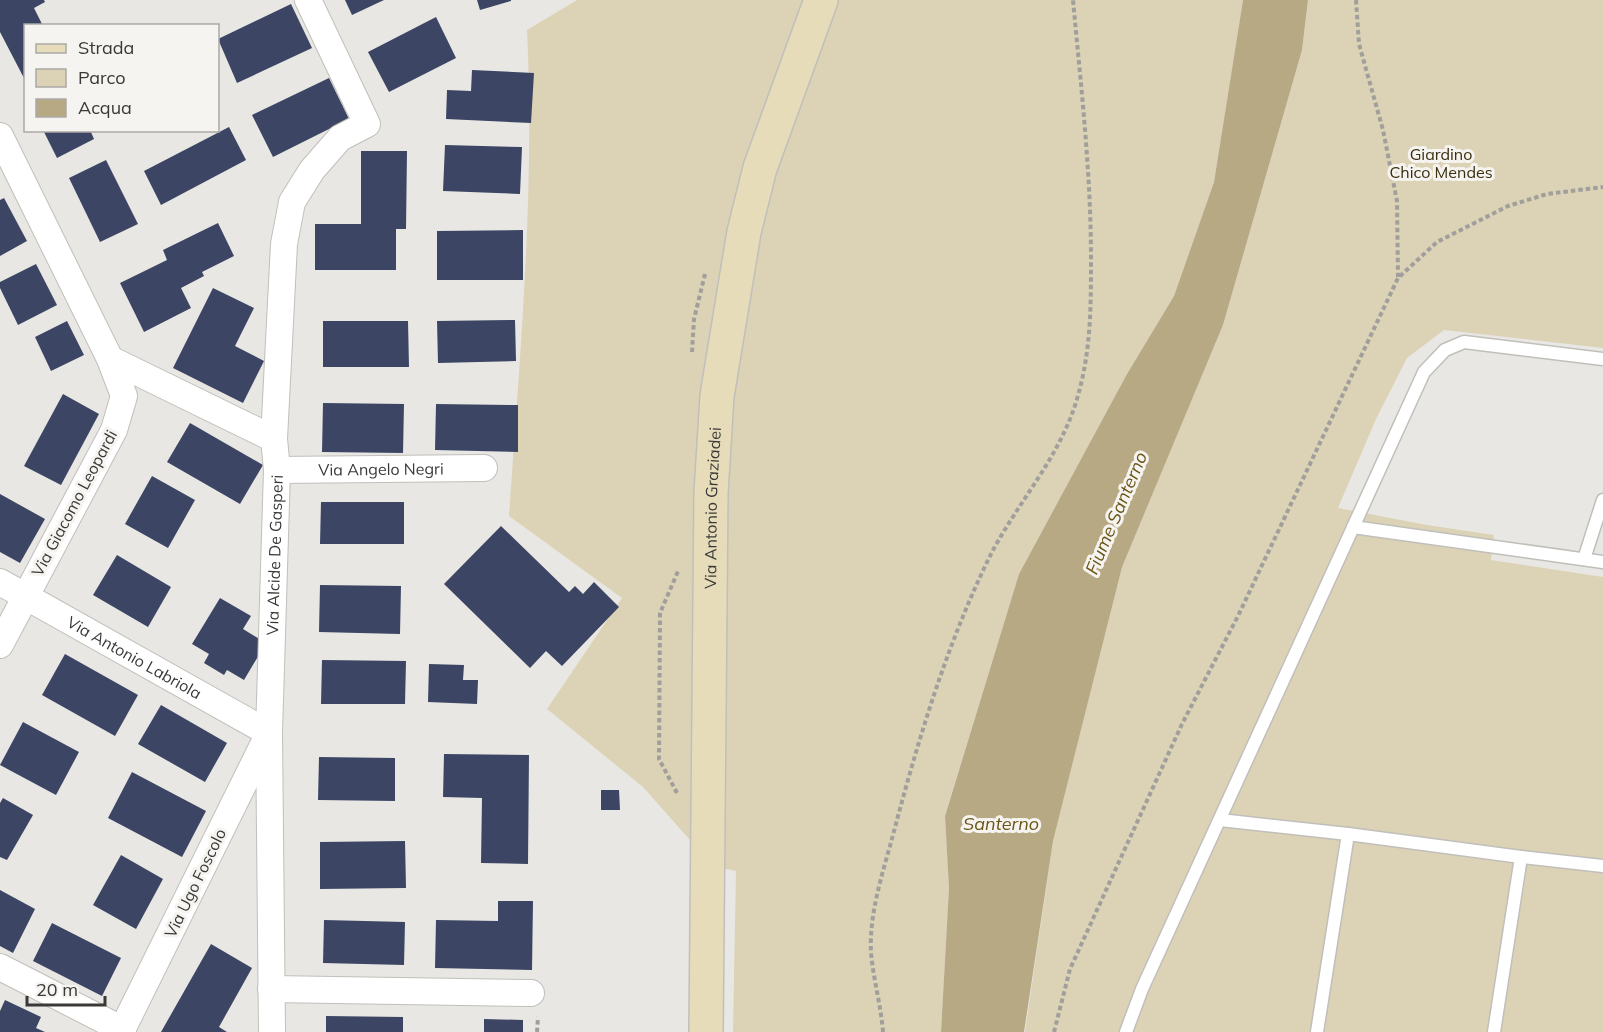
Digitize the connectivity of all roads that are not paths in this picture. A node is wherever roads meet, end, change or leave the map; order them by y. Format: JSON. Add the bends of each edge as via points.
{"nodes":[{"id":1,"x":308,"y":0,"type":"edge"},
{"id":2,"x":821,"y":0,"type":"edge"},
{"id":3,"x":0,"y":136,"type":"edge"},
{"id":4,"x":110,"y":359,"type":"junction"},
{"id":5,"x":1603,"y":359,"type":"edge"},
{"id":6,"x":274,"y":439,"type":"junction"},
{"id":7,"x":484,"y":468,"type":"dead end"},
{"id":8,"x":277,"y":470,"type":"junction"},
{"id":9,"x":1603,"y":500,"type":"edge"},
{"id":10,"x":1353,"y":527,"type":"junction"},
{"id":11,"x":1584,"y":559,"type":"junction"},
{"id":12,"x":1603,"y":562,"type":"edge"},
{"id":13,"x":0,"y":582,"type":"edge"},
{"id":14,"x":25,"y":596,"type":"junction"},
{"id":15,"x":0,"y":645,"type":"edge"},
{"id":16,"x":269,"y":733,"type":"junction"},
{"id":17,"x":1220,"y":820,"type":"junction"},
{"id":18,"x":1348,"y":834,"type":"junction"},
{"id":19,"x":1521,"y":857,"type":"junction"},
{"id":20,"x":1603,"y":866,"type":"edge"},
{"id":21,"x":0,"y":967,"type":"edge"},
{"id":22,"x":271,"y":989,"type":"junction"},
{"id":23,"x":531,"y":993,"type":"dead end"},
{"id":24,"x":122,"y":1031,"type":"edge"},
{"id":25,"x":272,"y":1032,"type":"edge"},
{"id":26,"x":706,"y":1032,"type":"edge"},
{"id":27,"x":1126,"y":1032,"type":"edge"},
{"id":28,"x":1317,"y":1032,"type":"edge"},
{"id":29,"x":1494,"y":1032,"type":"edge"}],
"edges":[{"from":1,"to":6,"type":"street","name":"Via Alcide De Gasperi","via":[[367,124],[340,138],[312,170],[292,202],[284,244]]},
{"from":2,"to":26,"type":"street","name":"Via Antonio Graziadei","via":[[760,168],[742,244],[717,396],[711,493]]},
{"from":3,"to":4,"type":"street","name":"Via Giacomo Leopardi"},
{"from":4,"to":6,"type":"street"},
{"from":4,"to":14,"type":"street","name":"Via Giacomo Leopardi","via":[[124,396],[114,430]]},
{"from":5,"to":10,"type":"lane","via":[[1464,342],[1444,350],[1424,372]]},
{"from":6,"to":8,"type":"street","name":"Via Alcide De Gasperi"},
{"from":7,"to":8,"type":"street","name":"Via Angelo Negri"},
{"from":8,"to":16,"type":"street","name":"Via Alcide De Gasperi"},
{"from":9,"to":11,"type":"lane"},
{"from":10,"to":11,"type":"lane"},
{"from":10,"to":17,"type":"lane"},
{"from":11,"to":12,"type":"lane"},
{"from":13,"to":14,"type":"street","name":"Via Antonio Labriola"},
{"from":14,"to":15,"type":"street","name":"Via Giacomo Leopardi"},
{"from":14,"to":16,"type":"street","name":"Via Antonio Labriola"},
{"from":16,"to":22,"type":"street","name":"Via Alcide De Gasperi"},
{"from":16,"to":24,"type":"street","name":"Via Ugo Foscolo"},
{"from":17,"to":18,"type":"lane"},
{"from":17,"to":27,"type":"lane"},
{"from":18,"to":19,"type":"lane"},
{"from":18,"to":28,"type":"lane"},
{"from":19,"to":20,"type":"lane"},
{"from":19,"to":29,"type":"lane"},
{"from":21,"to":24,"type":"street"},
{"from":22,"to":23,"type":"street"},
{"from":22,"to":25,"type":"street","name":"Via Alcide De Gasperi"}]}
